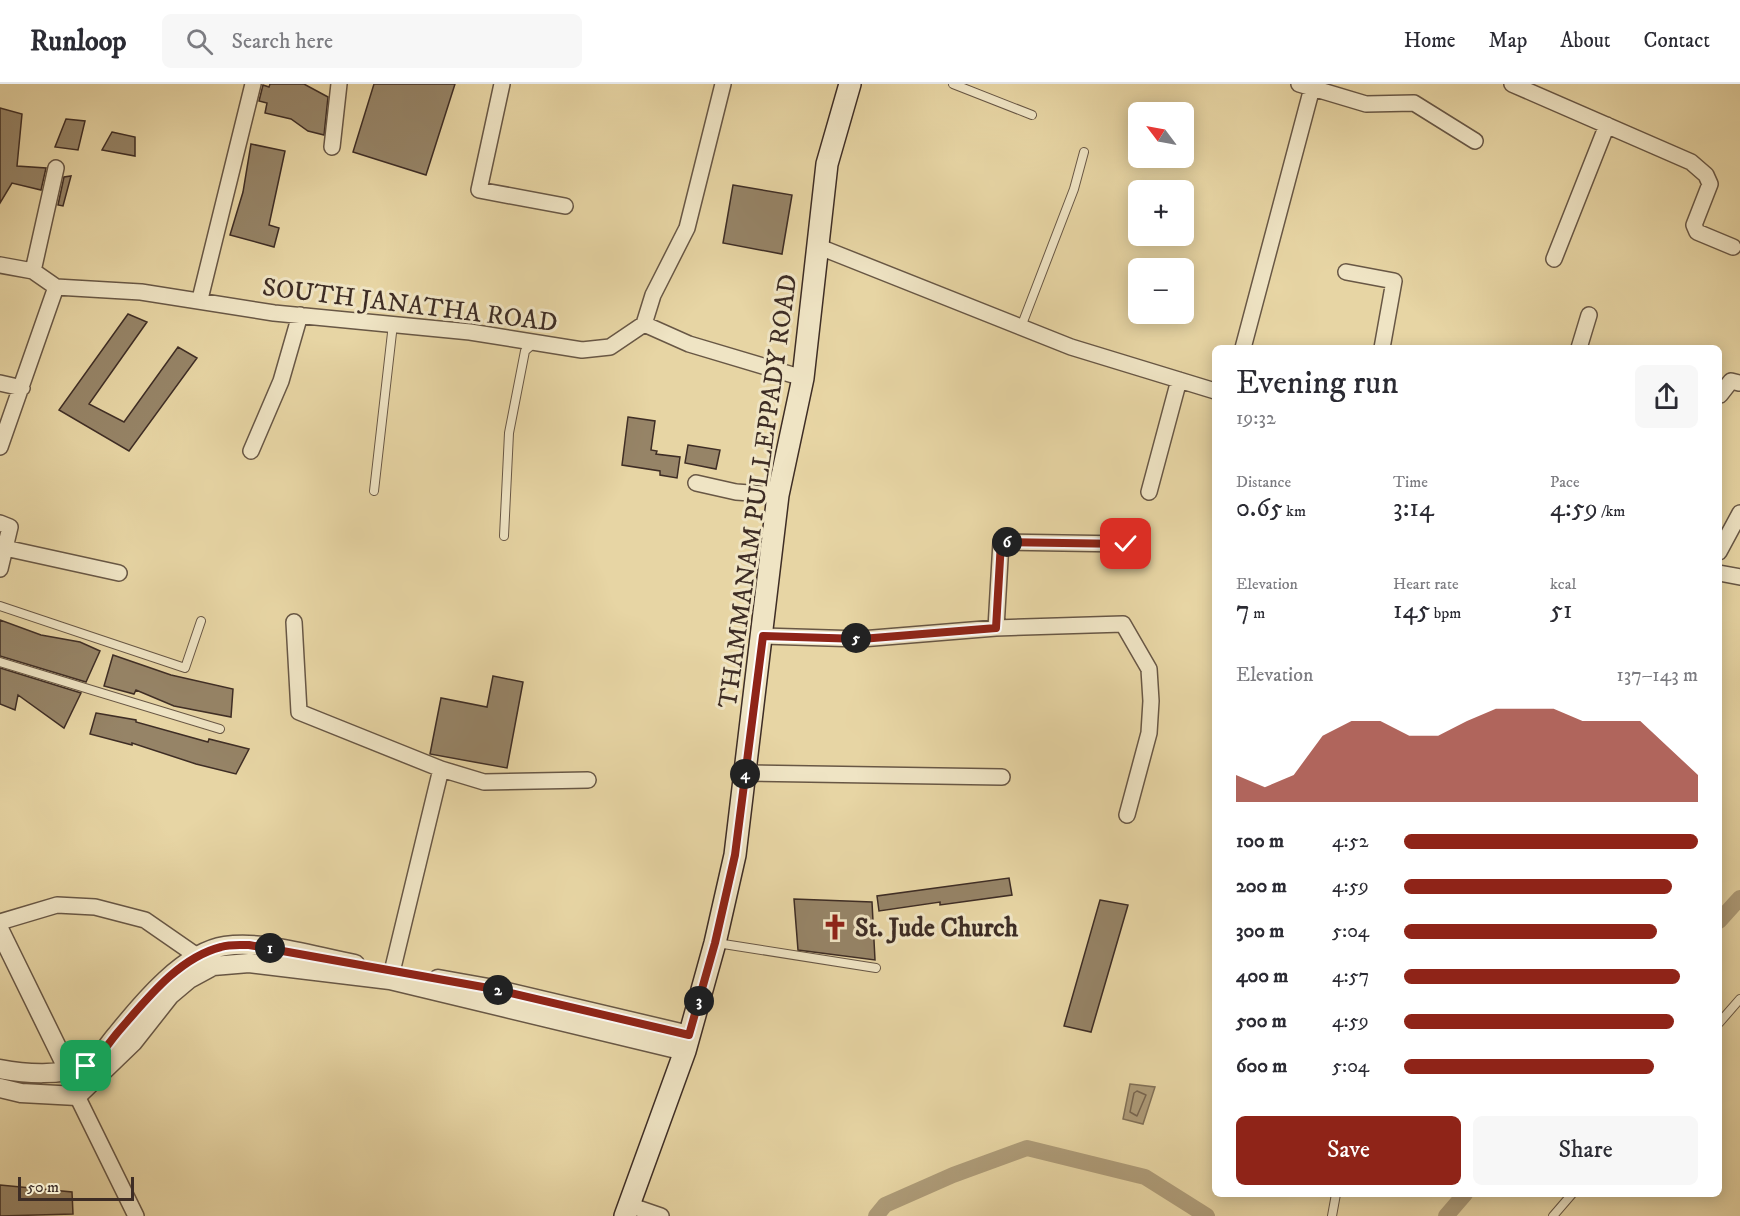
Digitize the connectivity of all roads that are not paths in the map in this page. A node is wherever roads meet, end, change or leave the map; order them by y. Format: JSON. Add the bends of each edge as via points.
{"nodes":[{"id":1,"x":253,"y":84,"type":"edge"},
{"id":2,"x":339,"y":84,"type":"edge"},
{"id":3,"x":502,"y":84,"type":"edge"},
{"id":4,"x":723,"y":84,"type":"edge"},
{"id":5,"x":850,"y":84,"type":"edge"},
{"id":6,"x":953,"y":84,"type":"edge"},
{"id":7,"x":1512,"y":84,"type":"edge"},
{"id":8,"x":1306,"y":86,"type":"edge"},
{"id":9,"x":1032,"y":115,"type":"dead end"},
{"id":10,"x":1607,"y":125,"type":"junction"},
{"id":11,"x":1475,"y":141,"type":"dead end"},
{"id":12,"x":332,"y":147,"type":"dead end"},
{"id":13,"x":1084,"y":152,"type":"dead end"},
{"id":14,"x":56,"y":168,"type":"dead end"},
{"id":15,"x":565,"y":206,"type":"dead end"},
{"id":16,"x":817,"y":246,"type":"junction"},
{"id":17,"x":1733,"y":247,"type":"dead end"},
{"id":18,"x":1554,"y":259,"type":"dead end"},
{"id":19,"x":0,"y":265,"type":"edge"},
{"id":20,"x":33,"y":271,"type":"junction"},
{"id":21,"x":1347,"y":272,"type":"dead end"},
{"id":22,"x":56,"y":287,"type":"junction"},
{"id":23,"x":200,"y":299,"type":"junction"},
{"id":24,"x":300,"y":315,"type":"junction"},
{"id":25,"x":1589,"y":315,"type":"dead end"},
{"id":26,"x":393,"y":324,"type":"junction"},
{"id":27,"x":644,"y":324,"type":"junction"},
{"id":28,"x":1021,"y":327,"type":"junction"},
{"id":29,"x":535,"y":343,"type":"junction"},
{"id":30,"x":1244,"y":345,"type":"edge"},
{"id":31,"x":1383,"y":345,"type":"edge"},
{"id":32,"x":1580,"y":345,"type":"edge"},
{"id":33,"x":804,"y":378,"type":"junction"},
{"id":34,"x":1179,"y":380,"type":"junction"},
{"id":35,"x":0,"y":383,"type":"edge"},
{"id":36,"x":1740,"y":383,"type":"edge"},
{"id":37,"x":22,"y":388,"type":"junction"},
{"id":38,"x":1212,"y":390,"type":"edge"},
{"id":39,"x":1722,"y":392,"type":"edge"},
{"id":40,"x":0,"y":447,"type":"edge"},
{"id":41,"x":251,"y":451,"type":"dead end"},
{"id":42,"x":696,"y":483,"type":"dead end"},
{"id":43,"x":374,"y":491,"type":"dead end"},
{"id":44,"x":1149,"y":492,"type":"dead end"},
{"id":45,"x":778,"y":495,"type":"junction"},
{"id":46,"x":1740,"y":513,"type":"edge"},
{"id":47,"x":0,"y":523,"type":"edge"},
{"id":48,"x":504,"y":536,"type":"dead end"},
{"id":49,"x":1126,"y":544,"type":"dead end"},
{"id":50,"x":1722,"y":546,"type":"edge"},
{"id":51,"x":5,"y":548,"type":"junction"},
{"id":52,"x":0,"y":569,"type":"edge"},
{"id":53,"x":119,"y":573,"type":"dead end"},
{"id":54,"x":1722,"y":574,"type":"edge"},
{"id":55,"x":1740,"y":577,"type":"edge"},
{"id":56,"x":0,"y":606,"type":"edge"},
{"id":57,"x":201,"y":621,"type":"dead end"},
{"id":58,"x":294,"y":622,"type":"dead end"},
{"id":59,"x":996,"y":628,"type":"junction"},
{"id":60,"x":763,"y":636,"type":"junction"},
{"id":61,"x":0,"y":662,"type":"edge"},
{"id":62,"x":220,"y":729,"type":"dead end"},
{"id":63,"x":441,"y":769,"type":"junction"},
{"id":64,"x":745,"y":773,"type":"junction"},
{"id":65,"x":1002,"y":777,"type":"dead end"},
{"id":66,"x":588,"y":780,"type":"dead end"},
{"id":67,"x":1127,"y":815,"type":"dead end"},
{"id":68,"x":0,"y":923,"type":"edge"},
{"id":69,"x":715,"y":943,"type":"junction"},
{"id":70,"x":197,"y":956,"type":"junction"},
{"id":71,"x":876,"y":968,"type":"dead end"},
{"id":72,"x":391,"y":975,"type":"junction"},
{"id":73,"x":1740,"y":999,"type":"edge"},
{"id":74,"x":1722,"y":1020,"type":"edge"},
{"id":75,"x":687,"y":1043,"type":"junction"},
{"id":76,"x":0,"y":1069,"type":"edge"},
{"id":77,"x":71,"y":1070,"type":"junction"},
{"id":78,"x":0,"y":1088,"type":"edge"},
{"id":79,"x":77,"y":1096,"type":"junction"},
{"id":80,"x":1335,"y":1197,"type":"edge"},
{"id":81,"x":1569,"y":1197,"type":"edge"},
{"id":82,"x":627,"y":1211,"type":"edge"},
{"id":83,"x":136,"y":1216,"type":"edge"},
{"id":84,"x":661,"y":1216,"type":"edge"},
{"id":85,"x":1332,"y":1216,"type":"edge"},
{"id":86,"x":1553,"y":1216,"type":"edge"}],
"edges":[{"from":1,"to":23,"type":"street"},
{"from":2,"to":12,"type":"street"},
{"from":3,"to":15,"type":"street","via":[[479,190]]},
{"from":4,"to":27,"type":"street","via":[[687,228],[653,295]]},
{"from":5,"to":16,"type":"main road","name":"THAMMANAM PULLEPPADY ROAD","via":[[827,164]]},
{"from":6,"to":9,"type":"lane"},
{"from":7,"to":10,"type":"street"},
{"from":8,"to":11,"type":"street","via":[[1366,104],[1414,103]]},
{"from":8,"to":30,"type":"street"},
{"from":10,"to":17,"type":"street","via":[[1691,162],[1706,175],[1710,184],[1694,225],[1697,232]]},
{"from":10,"to":18,"type":"street"},
{"from":13,"to":28,"type":"lane","via":[[1074,189]]},
{"from":14,"to":20,"type":"street"},
{"from":16,"to":28,"type":"street"},
{"from":16,"to":33,"type":"main road","name":"THAMMANAM PULLEPPADY ROAD"},
{"from":19,"to":20,"type":"street"},
{"from":20,"to":22,"type":"street"},
{"from":21,"to":31,"type":"street","via":[[1394,281]]},
{"from":22,"to":23,"type":"street","name":"SOUTH JANATHA ROAD"},
{"from":22,"to":37,"type":"street"},
{"from":23,"to":24,"type":"street","name":"SOUTH JANATHA ROAD"},
{"from":24,"to":26,"type":"street","name":"SOUTH JANATHA ROAD"},
{"from":24,"to":41,"type":"street","via":[[281,381]]},
{"from":25,"to":32,"type":"street"},
{"from":26,"to":29,"type":"street","name":"SOUTH JANATHA ROAD"},
{"from":26,"to":43,"type":"lane"},
{"from":27,"to":29,"type":"street","name":"SOUTH JANATHA ROAD","via":[[610,347],[582,350]]},
{"from":27,"to":33,"type":"street","via":[[689,344]]},
{"from":28,"to":34,"type":"street","via":[[1071,347]]},
{"from":29,"to":48,"type":"lane","via":[[525,351],[509,433]]},
{"from":33,"to":45,"type":"main road","name":"THAMMANAM PULLEPPADY ROAD"},
{"from":34,"to":38,"type":"street"},
{"from":34,"to":44,"type":"street"},
{"from":35,"to":37,"type":"street"},
{"from":36,"to":39,"type":"street","via":[[1731,381]]},
{"from":37,"to":40,"type":"street"},
{"from":42,"to":45,"type":"street","via":[[736,492]]},
{"from":45,"to":60,"type":"main road","name":"THAMMANAM PULLEPPADY ROAD"},
{"from":46,"to":50,"type":"street"},
{"from":47,"to":51,"type":"street","via":[[10,527]]},
{"from":49,"to":59,"type":"street","via":[[1001,542]]},
{"from":51,"to":52,"type":"street"},
{"from":51,"to":53,"type":"street"},
{"from":54,"to":55,"type":"street"},
{"from":56,"to":57,"type":"lane","via":[[185,668]]},
{"from":58,"to":63,"type":"street","via":[[299,712]]},
{"from":59,"to":60,"type":"street","via":[[861,639]]},
{"from":59,"to":67,"type":"street","via":[[1123,624],[1149,669],[1151,701],[1149,733]]},
{"from":60,"to":64,"type":"main road","name":"THAMMANAM PULLEPPADY ROAD"},
{"from":61,"to":62,"type":"lane"},
{"from":63,"to":66,"type":"street","via":[[484,782]]},
{"from":63,"to":72,"type":"street"},
{"from":64,"to":65,"type":"street"},
{"from":64,"to":69,"type":"main road","name":"THAMMANAM PULLEPPADY ROAD","via":[[735,855]]},
{"from":68,"to":70,"type":"street","via":[[57,905],[95,907],[145,920]]},
{"from":68,"to":77,"type":"street"},
{"from":69,"to":71,"type":"lane"},
{"from":69,"to":75,"type":"main road","name":"THAMMANAM PULLEPPADY ROAD"},
{"from":70,"to":72,"type":"street","via":[[223,946],[249,945]]},
{"from":70,"to":77,"type":"street","via":[[176,971],[97,1060]]},
{"from":72,"to":75,"type":"street","via":[[494,989]]},
{"from":72,"to":79,"type":"street","via":[[249,963],[213,966],[170,995],[133,1041]]},
{"from":73,"to":74,"type":"lane"},
{"from":75,"to":82,"type":"main road","name":"THAMMANAM PULLEPPADY ROAD"},
{"from":76,"to":77,"type":"street","via":[[23,1073]]},
{"from":77,"to":79,"type":"street"},
{"from":78,"to":79,"type":"street"},
{"from":79,"to":83,"type":"street"},
{"from":80,"to":85,"type":"lane"},
{"from":81,"to":86,"type":"lane"},
{"from":82,"to":84,"type":"street"}]}
